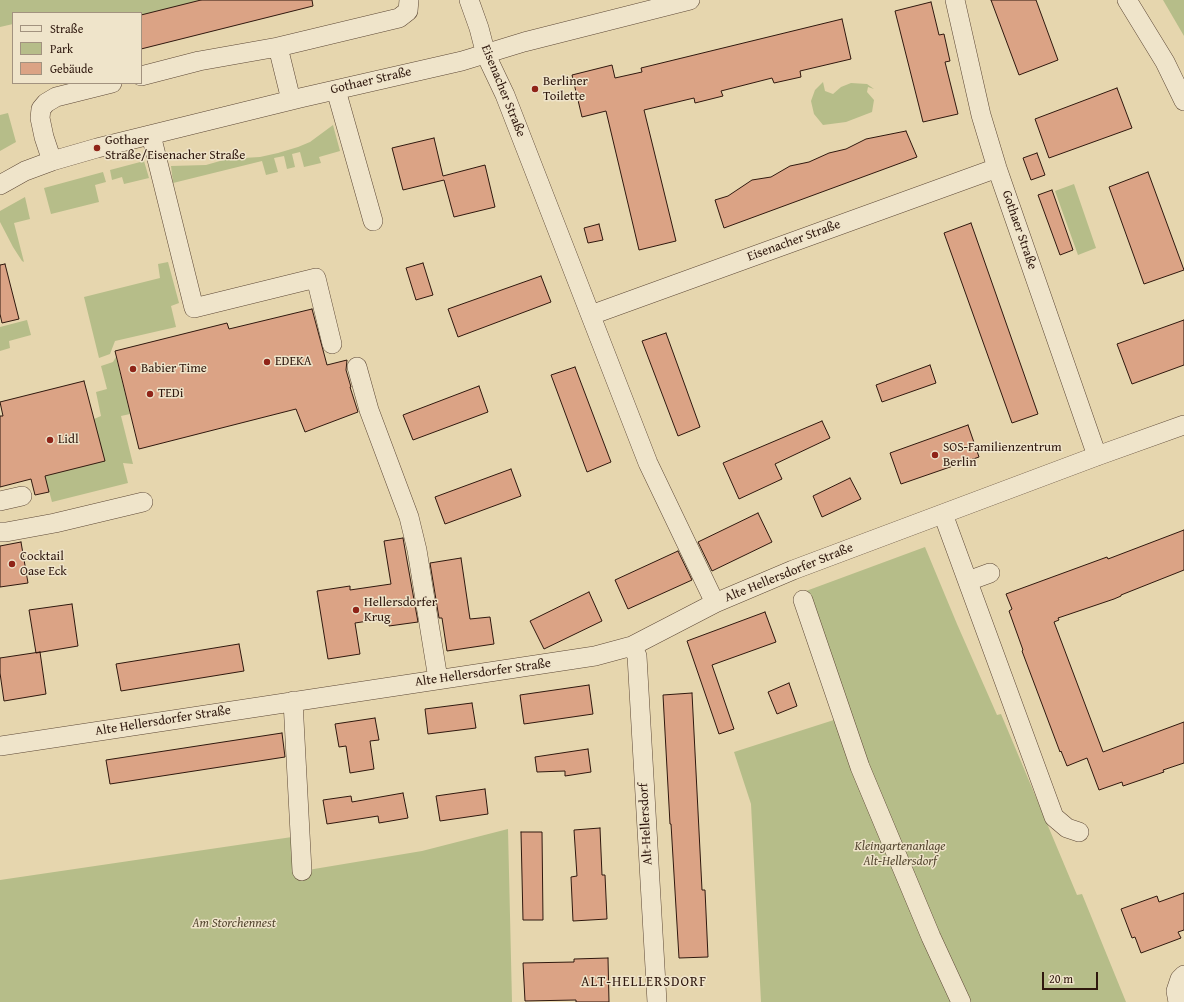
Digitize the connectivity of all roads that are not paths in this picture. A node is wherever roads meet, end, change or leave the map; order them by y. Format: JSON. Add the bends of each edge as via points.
{"nodes":[{"id":1,"x":469,"y":0,"type":"edge"},
{"id":2,"x":690,"y":0,"type":"edge"},
{"id":3,"x":954,"y":0,"type":"edge"},
{"id":4,"x":1127,"y":0,"type":"edge"},
{"id":5,"x":409,"y":5,"type":"edge"},
{"id":6,"x":278,"y":47,"type":"junction"},
{"id":7,"x":486,"y":55,"type":"junction"},
{"id":8,"x":142,"y":76,"type":"edge"},
{"id":9,"x":108,"y":84,"type":"edge"},
{"id":10,"x":336,"y":90,"type":"junction"},
{"id":11,"x":291,"y":100,"type":"junction"},
{"id":12,"x":1184,"y":101,"type":"edge"},
{"id":13,"x":151,"y":135,"type":"junction"},
{"id":14,"x":52,"y":161,"type":"junction"},
{"id":15,"x":997,"y":168,"type":"junction"},
{"id":16,"x":0,"y":185,"type":"edge"},
{"id":17,"x":374,"y":221,"type":"dead end"},
{"id":18,"x":592,"y":315,"type":"junction"},
{"id":19,"x":332,"y":344,"type":"dead end"},
{"id":20,"x":357,"y":367,"type":"dead end"},
{"id":21,"x":1184,"y":425,"type":"edge"},
{"id":22,"x":1097,"y":456,"type":"junction"},
{"id":23,"x":22,"y":496,"type":"dead end"},
{"id":24,"x":0,"y":501,"type":"edge"},
{"id":25,"x":143,"y":502,"type":"dead end"},
{"id":26,"x":943,"y":514,"type":"junction"},
{"id":27,"x":0,"y":532,"type":"edge"},
{"id":28,"x":990,"y":573,"type":"dead end"},
{"id":29,"x":968,"y":581,"type":"junction"},
{"id":30,"x":803,"y":600,"type":"dead end"},
{"id":31,"x":715,"y":603,"type":"junction"},
{"id":32,"x":632,"y":646,"type":"junction"},
{"id":33,"x":438,"y":679,"type":"junction"},
{"id":34,"x":292,"y":701,"type":"junction"},
{"id":35,"x":0,"y":746,"type":"edge"},
{"id":36,"x":1079,"y":832,"type":"dead end"},
{"id":37,"x":302,"y":871,"type":"dead end"},
{"id":38,"x":1184,"y":975,"type":"edge"},
{"id":39,"x":657,"y":1002,"type":"edge"},
{"id":40,"x":961,"y":1002,"type":"edge"},
{"id":41,"x":1178,"y":1002,"type":"edge"}],
"edges":[{"from":1,"to":7,"type":"street","name":"Eisenacher Straße"},
{"from":2,"to":7,"type":"street","name":"Gothaer Straße","via":[[524,42]]},
{"from":3,"to":15,"type":"street","name":"Gothaer Straße","via":[[981,115]]},
{"from":4,"to":12,"type":"street","via":[[1165,62]]},
{"from":5,"to":6,"type":"street","via":[[399,18]]},
{"from":6,"to":8,"type":"street","via":[[199,61]]},
{"from":6,"to":11,"type":"street"},
{"from":7,"to":10,"type":"street","name":"Gothaer Straße"},
{"from":7,"to":18,"type":"street","name":"Eisenacher Straße","via":[[505,95]]},
{"from":9,"to":14,"type":"street","via":[[56,97],[41,109],[44,137]]},
{"from":10,"to":11,"type":"street","name":"Gothaer Straße"},
{"from":10,"to":17,"type":"street"},
{"from":11,"to":13,"type":"street","name":"Gothaer Straße"},
{"from":13,"to":14,"type":"street","name":"Gothaer Straße"},
{"from":13,"to":19,"type":"street","via":[[194,308],[316,278]]},
{"from":14,"to":16,"type":"street","name":"Gothaer Straße","via":[[25,171]]},
{"from":15,"to":18,"type":"street","name":"Eisenacher Straße"},
{"from":15,"to":22,"type":"street","name":"Gothaer Straße"},
{"from":18,"to":31,"type":"street","name":"Eisenacher Straße","via":[[648,463]]},
{"from":20,"to":33,"type":"street","via":[[369,410],[409,518],[417,550]]},
{"from":21,"to":22,"type":"street","name":"Alte Hellersdorfer Straße"},
{"from":22,"to":26,"type":"street","name":"Alte Hellersdorfer Straße"},
{"from":23,"to":24,"type":"street"},
{"from":25,"to":27,"type":"street","via":[[55,523]]},
{"from":26,"to":29,"type":"street"},
{"from":26,"to":31,"type":"street","name":"Alte Hellersdorfer Straße","via":[[794,570]]},
{"from":28,"to":29,"type":"street"},
{"from":29,"to":36,"type":"street","via":[[1054,817],[1067,828]]},
{"from":30,"to":40,"type":"street","via":[[860,767]]},
{"from":31,"to":32,"type":"street","name":"Alte Hellersdorfer Straße"},
{"from":32,"to":33,"type":"street","name":"Alte Hellersdorfer Straße","via":[[596,656]]},
{"from":32,"to":39,"type":"street","name":"Alt-Hellersdorf","via":[[637,656]]},
{"from":33,"to":34,"type":"street","name":"Alte Hellersdorfer Straße"},
{"from":34,"to":35,"type":"street","name":"Alte Hellersdorfer Straße"},
{"from":34,"to":37,"type":"street"},
{"from":38,"to":41,"type":"street","via":[[1176,991]]}]}
